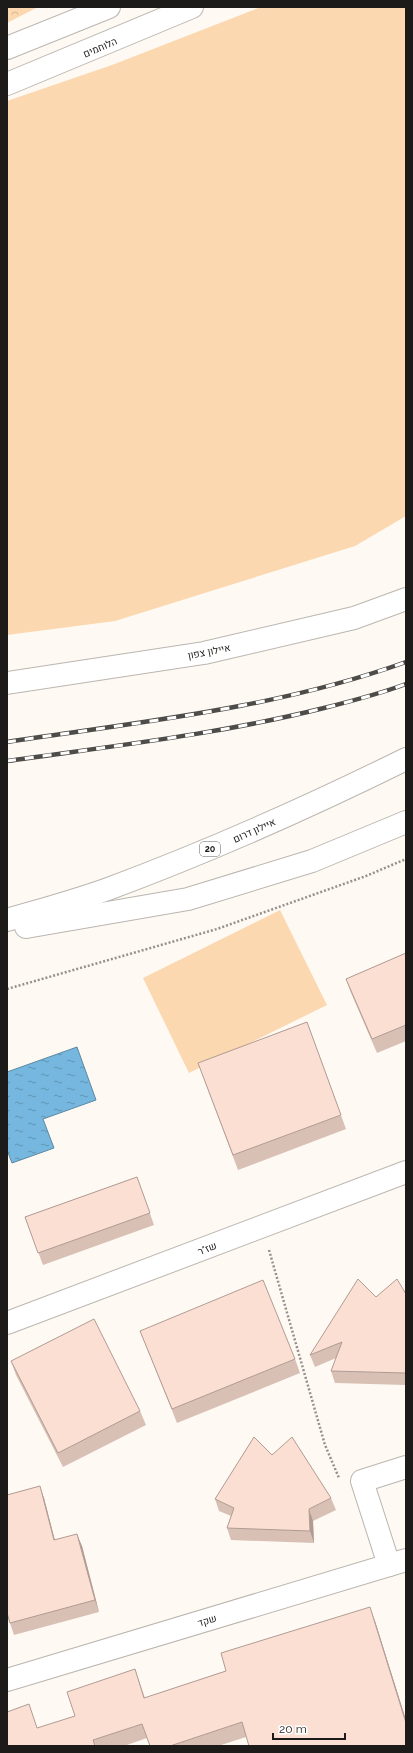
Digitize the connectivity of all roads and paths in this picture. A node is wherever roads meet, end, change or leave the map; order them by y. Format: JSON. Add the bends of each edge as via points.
{"nodes":[{"id":1,"x":110,"y":7,"type":"edge"},
{"id":2,"x":192,"y":7,"type":"edge"},
{"id":3,"x":7,"y":48,"type":"edge"},
{"id":4,"x":7,"y":84,"type":"edge"},
{"id":5,"x":406,"y":599,"type":"edge"},
{"id":6,"x":7,"y":683,"type":"edge"},
{"id":7,"x":406,"y":759,"type":"edge"},
{"id":8,"x":406,"y":822,"type":"edge"},
{"id":9,"x":406,"y":859,"type":"edge"},
{"id":10,"x":7,"y":920,"type":"edge"},
{"id":11,"x":7,"y":930,"type":"edge"},
{"id":12,"x":7,"y":989,"type":"edge"},
{"id":13,"x":406,"y":1172,"type":"edge"},
{"id":14,"x":262,"y":1227,"type":"junction"},
{"id":15,"x":7,"y":1323,"type":"edge"},
{"id":16,"x":406,"y":1467,"type":"edge"},
{"id":17,"x":340,"y":1482,"type":"dead end"},
{"id":18,"x":397,"y":1563,"type":"edge"},
{"id":19,"x":7,"y":1680,"type":"edge"}],
"edges":[{"from":1,"to":3,"type":"main road"},
{"from":2,"to":4,"type":"main road","name":"הלוחמים"},
{"from":5,"to":6,"type":"main road","name":"איילון צפון","via":[[354,618],[204,653]]},
{"from":7,"to":10,"type":"main road","name":"איילון דרום","number":"20","via":[[327,798],[215,847],[107,889]]},
{"from":8,"to":11,"type":"main road","via":[[312,861],[188,899]]},
{"from":9,"to":12,"type":"path","via":[[217,930]]},
{"from":13,"to":14,"type":"main road","name":"שז\"ר"},
{"from":14,"to":15,"type":"main road","name":"שז\"ר"},
{"from":14,"to":17,"type":"path","via":[[326,1445]]},
{"from":16,"to":18,"type":"main road","via":[[362,1481]]},
{"from":18,"to":19,"type":"main road","name":"שקד"}]}
